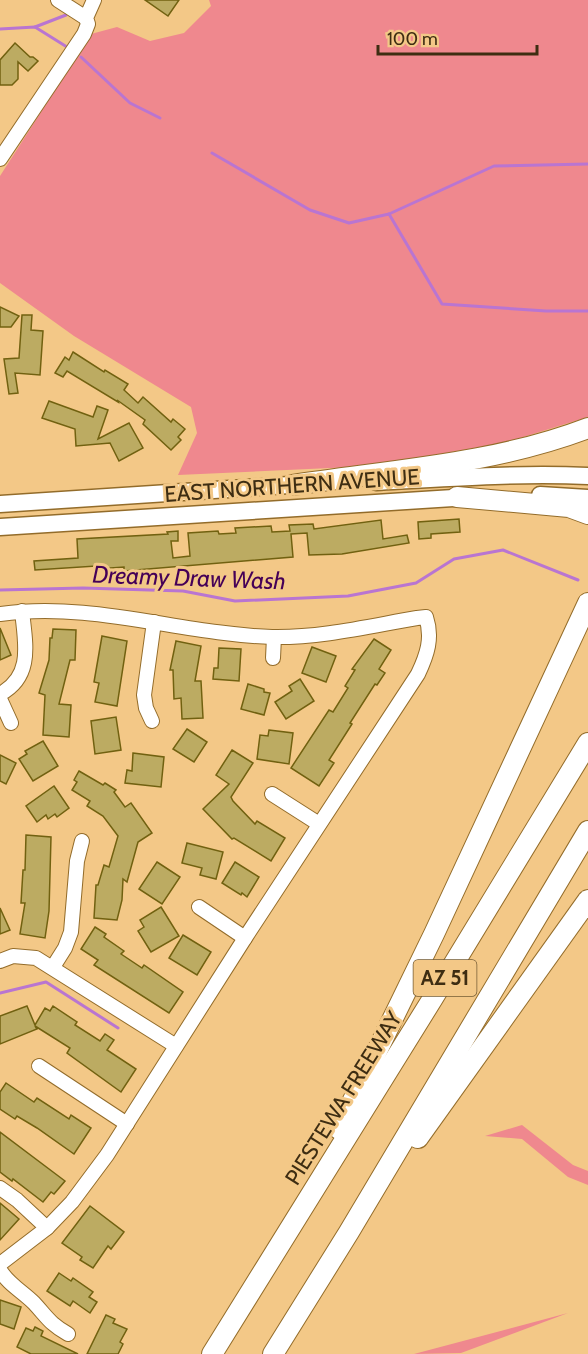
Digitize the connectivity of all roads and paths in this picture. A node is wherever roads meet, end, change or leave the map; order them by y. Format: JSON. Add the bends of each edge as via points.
{"nodes":[{"id":1,"x":94,"y":0,"type":"edge"},
{"id":2,"x":61,"y":2,"type":"edge"},
{"id":3,"x":81,"y":15,"type":"junction"},
{"id":4,"x":0,"y":159,"type":"edge"},
{"id":5,"x":588,"y":428,"type":"edge"},
{"id":6,"x":588,"y":476,"type":"edge"},
{"id":7,"x":293,"y":484,"type":"junction"},
{"id":8,"x":456,"y":497,"type":"junction"},
{"id":9,"x":588,"y":498,"type":"edge"},
{"id":10,"x":0,"y":504,"type":"edge"},
{"id":11,"x":588,"y":514,"type":"edge"},
{"id":12,"x":0,"y":527,"type":"edge"},
{"id":13,"x":588,"y":603,"type":"edge"},
{"id":14,"x":22,"y":611,"type":"junction"},
{"id":15,"x":0,"y":614,"type":"edge"},
{"id":16,"x":154,"y":622,"type":"junction"},
{"id":17,"x":274,"y":637,"type":"junction"},
{"id":18,"x":273,"y":658,"type":"dead end"},
{"id":19,"x":0,"y":694,"type":"edge"},
{"id":20,"x":0,"y":699,"type":"edge"},
{"id":21,"x":152,"y":721,"type":"dead end"},
{"id":22,"x":11,"y":723,"type":"dead end"},
{"id":23,"x":588,"y":743,"type":"edge"},
{"id":24,"x":272,"y":794,"type":"dead end"},
{"id":25,"x":319,"y":824,"type":"junction"},
{"id":26,"x":588,"y":831,"type":"edge"},
{"id":27,"x":82,"y":841,"type":"dead end"},
{"id":28,"x":588,"y":900,"type":"edge"},
{"id":29,"x":199,"y":908,"type":"dead end"},
{"id":30,"x":244,"y":938,"type":"junction"},
{"id":31,"x":0,"y":961,"type":"edge"},
{"id":32,"x":53,"y":967,"type":"junction"},
{"id":33,"x":176,"y":1046,"type":"junction"},
{"id":34,"x":39,"y":1066,"type":"dead end"},
{"id":35,"x":127,"y":1124,"type":"junction"},
{"id":36,"x":0,"y":1188,"type":"edge"},
{"id":37,"x":300,"y":1212,"type":"junction"},
{"id":38,"x":47,"y":1228,"type":"junction"},
{"id":39,"x":349,"y":1232,"type":"junction"},
{"id":40,"x":0,"y":1264,"type":"edge"},
{"id":41,"x":0,"y":1270,"type":"edge"},
{"id":42,"x":68,"y":1334,"type":"dead end"},
{"id":43,"x":212,"y":1354,"type":"edge"},
{"id":44,"x":273,"y":1354,"type":"edge"}],
"edges":[{"from":1,"to":3,"type":"street"},
{"from":2,"to":3,"type":"street"},
{"from":3,"to":4,"type":"street","via":[[88,24],[84,34]]},
{"from":5,"to":7,"type":"highway","via":[[538,446],[478,458]]},
{"from":6,"to":7,"type":"main road","name":"EAST NORTHERN AVENUE","via":[[485,475]]},
{"from":7,"to":10,"type":"main road","name":"EAST NORTHERN AVENUE"},
{"from":8,"to":9,"type":"main road","name":"EAST NORTHERN AVENUE"},
{"from":8,"to":11,"type":"highway","via":[[569,507]]},
{"from":8,"to":12,"type":"main road","name":"EAST NORTHERN AVENUE"},
{"from":13,"to":37,"type":"highway"},
{"from":14,"to":15,"type":"street"},
{"from":14,"to":16,"type":"street","via":[[60,610]]},
{"from":14,"to":19,"type":"street","via":[[26,659],[14,684]]},
{"from":16,"to":17,"type":"street"},
{"from":16,"to":21,"type":"street","via":[[144,695]]},
{"from":17,"to":18,"type":"street"},
{"from":17,"to":25,"type":"street","via":[[336,632],[426,617],[430,628],[429,647],[418,674]]},
{"from":20,"to":22,"type":"street"},
{"from":23,"to":37,"type":"highway","name":"PIESTEWA FREEWAY","number":"AZ 51"},
{"from":24,"to":25,"type":"street"},
{"from":25,"to":30,"type":"street"},
{"from":26,"to":39,"type":"highway","number":"AZ 51"},
{"from":27,"to":32,"type":"street","via":[[71,932]]},
{"from":28,"to":39,"type":"highway"},
{"from":29,"to":30,"type":"street"},
{"from":30,"to":33,"type":"street"},
{"from":31,"to":32,"type":"street","via":[[14,956],[36,958]]},
{"from":32,"to":33,"type":"street"},
{"from":33,"to":35,"type":"street"},
{"from":34,"to":35,"type":"street"},
{"from":35,"to":38,"type":"street","via":[[89,1181]]},
{"from":36,"to":38,"type":"street"},
{"from":37,"to":43,"type":"highway","name":"PIESTEWA FREEWAY","number":"AZ 51"},
{"from":38,"to":40,"type":"street"},
{"from":39,"to":44,"type":"highway","number":"AZ 51"},
{"from":41,"to":42,"type":"street","via":[[53,1326]]}]}
